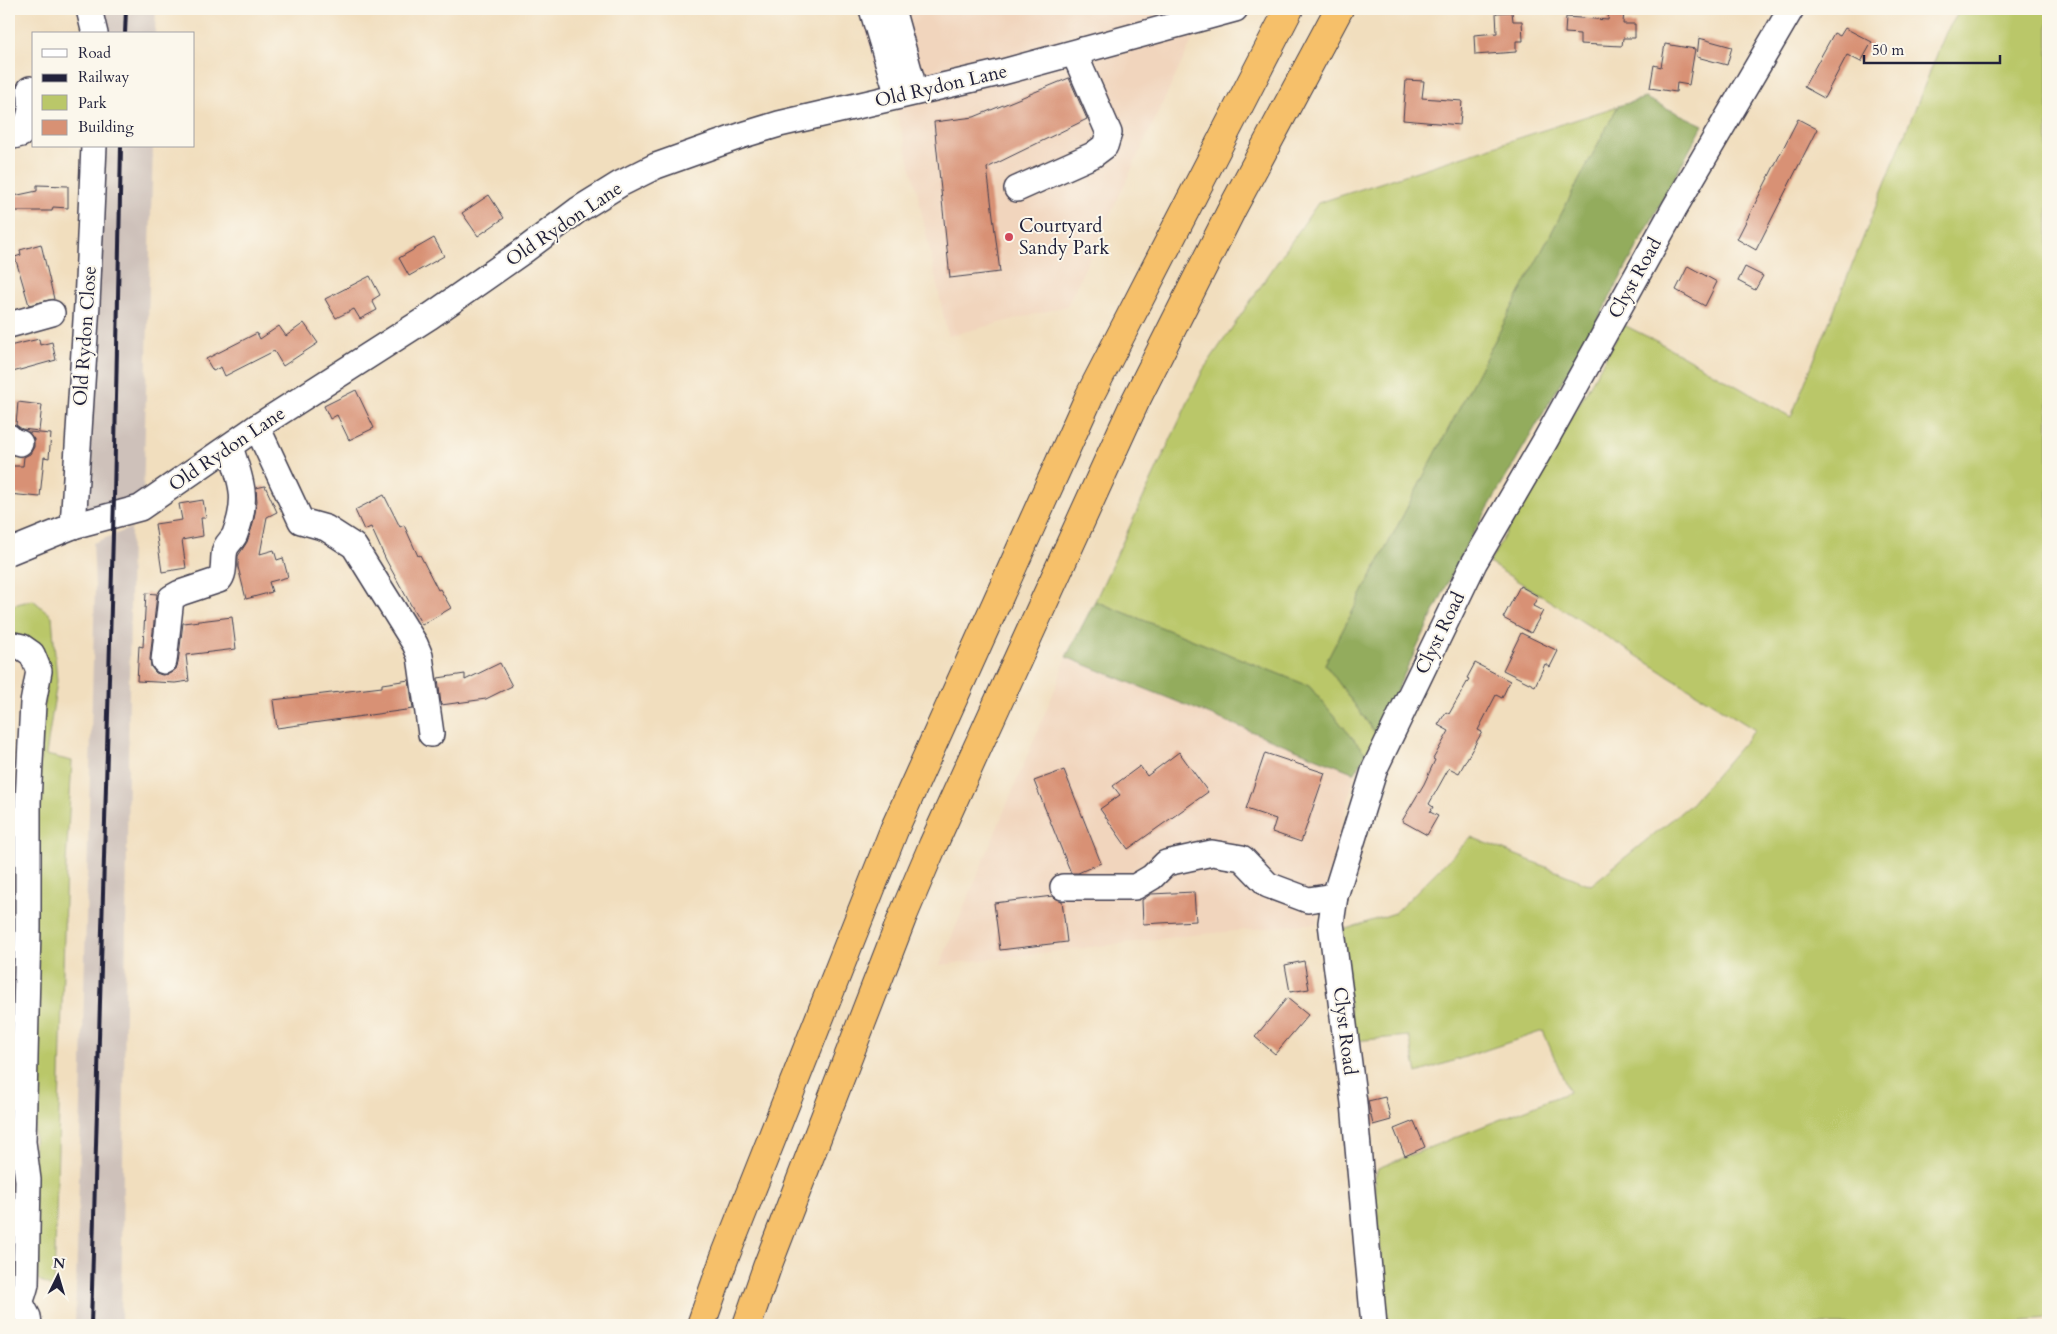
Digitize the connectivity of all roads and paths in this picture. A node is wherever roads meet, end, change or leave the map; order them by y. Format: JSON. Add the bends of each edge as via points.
{"nodes":[{"id":1,"x":88,"y":9,"type":"edge"},
{"id":2,"x":872,"y":9,"type":"edge"},
{"id":3,"x":892,"y":9,"type":"edge"},
{"id":4,"x":1235,"y":9,"type":"edge"},
{"id":5,"x":1282,"y":9,"type":"edge"},
{"id":6,"x":1289,"y":9,"type":"edge"},
{"id":7,"x":1339,"y":9,"type":"edge"},
{"id":8,"x":1344,"y":9,"type":"edge"},
{"id":9,"x":1791,"y":9,"type":"edge"},
{"id":10,"x":94,"y":32,"type":"edge"},
{"id":11,"x":1274,"y":36,"type":"junction"},
{"id":12,"x":1322,"y":41,"type":"junction"},
{"id":13,"x":1083,"y":50,"type":"junction"},
{"id":14,"x":30,"y":89,"type":"dead end"},
{"id":15,"x":907,"y":94,"type":"junction"},
{"id":16,"x":9,"y":137,"type":"edge"},
{"id":17,"x":94,"y":148,"type":"edge"},
{"id":18,"x":1017,"y":189,"type":"dead end"},
{"id":19,"x":52,"y":313,"type":"dead end"},
{"id":20,"x":9,"y":325,"type":"edge"},
{"id":21,"x":257,"y":427,"type":"junction"},
{"id":22,"x":230,"y":447,"type":"junction"},
{"id":23,"x":73,"y":526,"type":"junction"},
{"id":24,"x":9,"y":552,"type":"edge"},
{"id":25,"x":9,"y":644,"type":"edge"},
{"id":26,"x":164,"y":661,"type":"dead end"},
{"id":27,"x":431,"y":734,"type":"dead end"},
{"id":28,"x":1063,"y":887,"type":"dead end"},
{"id":29,"x":1335,"y":896,"type":"junction"},
{"id":30,"x":17,"y":1052,"type":"edge"},
{"id":31,"x":14,"y":1305,"type":"edge"},
{"id":32,"x":29,"y":1325,"type":"edge"},
{"id":33,"x":701,"y":1325,"type":"edge"},
{"id":34,"x":747,"y":1325,"type":"edge"},
{"id":35,"x":1374,"y":1325,"type":"edge"}],
"edges":[{"from":1,"to":10,"type":"street"},
{"from":2,"to":15,"type":"street"},
{"from":3,"to":15,"type":"street"},
{"from":4,"to":13,"type":"street","name":"Old Rydon Lane"},
{"from":5,"to":11,"type":"highway"},
{"from":6,"to":11,"type":"highway"},
{"from":7,"to":12,"type":"highway"},
{"from":8,"to":12,"type":"highway"},
{"from":9,"to":29,"type":"street","name":"Clyst Road","via":[[1474,563],[1376,768]]},
{"from":11,"to":33,"type":"highway","via":[[1090,395],[894,830]]},
{"from":12,"to":34,"type":"highway","via":[[1135,402],[933,845],[898,927]]},
{"from":13,"to":15,"type":"street","name":"Old Rydon Lane"},
{"from":13,"to":18,"type":"street","via":[[1078,62],[1109,133],[1105,146],[1093,155]]},
{"from":14,"to":16,"type":"street","via":[[32,108],[27,125],[21,134]]},
{"from":15,"to":21,"type":"street","name":"Old Rydon Lane","via":[[743,135],[656,166],[620,184],[578,210],[429,317]]},
{"from":17,"to":23,"type":"street","name":"Old Rydon Close"},
{"from":19,"to":20,"type":"street"},
{"from":21,"to":22,"type":"street","name":"Old Rydon Lane"},
{"from":21,"to":27,"type":"street","via":[[300,521],[326,528],[354,546],[415,644],[420,656]]},
{"from":22,"to":23,"type":"street","name":"Old Rydon Lane","via":[[140,508]]},
{"from":22,"to":26,"type":"street","via":[[244,498],[235,535],[225,548],[223,576],[171,598]]},
{"from":23,"to":24,"type":"street","name":"Old Rydon Lane"},
{"from":25,"to":30,"type":"street","via":[[32,654],[39,671],[33,703],[28,802],[28,929]]},
{"from":28,"to":29,"type":"street","via":[[1135,887],[1166,863],[1212,854],[1242,858],[1268,885],[1308,900]]},
{"from":29,"to":35,"type":"street","name":"Clyst Road","via":[[1331,923],[1354,1103]]},
{"from":30,"to":31,"type":"street","via":[[28,1189],[26,1284],[22,1299]]},
{"from":31,"to":32,"type":"street","via":[[28,1318]]}]}
